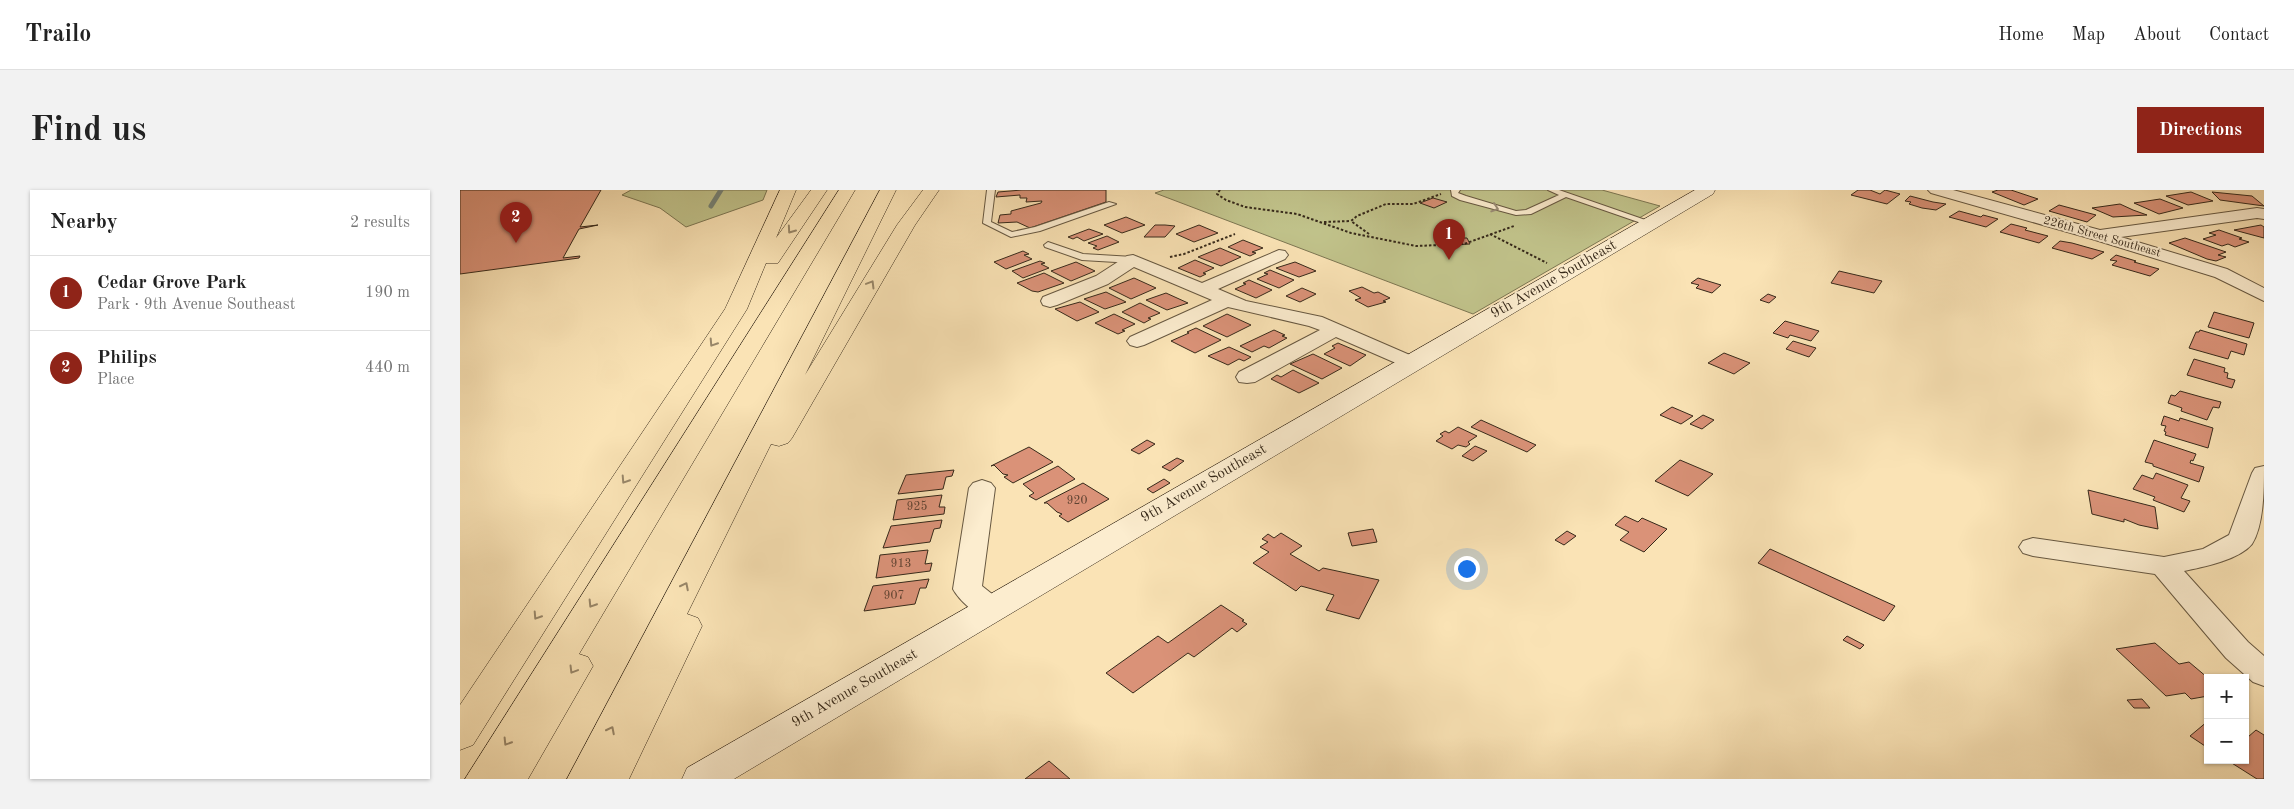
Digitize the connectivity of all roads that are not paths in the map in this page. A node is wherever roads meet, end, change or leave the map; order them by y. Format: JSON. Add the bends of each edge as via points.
{"nodes":[{"id":1,"x":788,"y":190,"type":"edge"},
{"id":2,"x":819,"y":190,"type":"edge"},
{"id":3,"x":847,"y":190,"type":"edge"},
{"id":4,"x":855,"y":190,"type":"edge"},
{"id":5,"x":888,"y":190,"type":"edge"},
{"id":6,"x":899,"y":190,"type":"edge"},
{"id":7,"x":931,"y":190,"type":"edge"},
{"id":8,"x":992,"y":190,"type":"edge"},
{"id":9,"x":1552,"y":190,"type":"edge"},
{"id":10,"x":1707,"y":190,"type":"edge"},
{"id":11,"x":1945,"y":191,"type":"edge"},
{"id":12,"x":1455,"y":192,"type":"edge"},
{"id":13,"x":1567,"y":194,"type":"junction"},
{"id":14,"x":1112,"y":204,"type":"dead end"},
{"id":15,"x":2264,"y":214,"type":"edge"},
{"id":16,"x":1650,"y":224,"type":"junction"},
{"id":17,"x":2098,"y":236,"type":"junction"},
{"id":18,"x":1048,"y":245,"type":"dead end"},
{"id":19,"x":1279,"y":255,"type":"dead end"},
{"id":20,"x":1133,"y":260,"type":"junction"},
{"id":21,"x":1203,"y":289,"type":"junction"},
{"id":22,"x":2264,"y":295,"type":"edge"},
{"id":23,"x":1228,"y":300,"type":"junction"},
{"id":24,"x":1050,"y":301,"type":"dead end"},
{"id":25,"x":736,"y":309,"type":"junction"},
{"id":26,"x":1335,"y":330,"type":"junction"},
{"id":27,"x":1137,"y":341,"type":"dead end"},
{"id":28,"x":1412,"y":362,"type":"junction"},
{"id":29,"x":1246,"y":377,"type":"dead end"},
{"id":30,"x":766,"y":461,"type":"junction"},
{"id":31,"x":2264,"y":473,"type":"edge"},
{"id":32,"x":982,"y":488,"type":"dead end"},
{"id":33,"x":2033,"y":547,"type":"dead end"},
{"id":34,"x":2164,"y":566,"type":"junction"},
{"id":35,"x":992,"y":609,"type":"junction"},
{"id":36,"x":2264,"y":674,"type":"edge"},
{"id":37,"x":460,"y":735,"type":"edge"},
{"id":38,"x":600,"y":775,"type":"edge"},
{"id":39,"x":721,"y":775,"type":"edge"},
{"id":40,"x":484,"y":779,"type":"edge"},
{"id":41,"x":508,"y":779,"type":"edge"}],
"edges":[{"from":1,"to":25,"type":"highway"},
{"from":2,"to":25,"type":"highway","one_way":true},
{"from":3,"to":40,"type":"highway","one_way":true},
{"from":4,"to":41,"type":"highway","one_way":true},
{"from":38,"to":5,"type":"highway","one_way":true},
{"from":6,"to":30,"type":"highway"},
{"from":30,"to":7,"type":"highway","one_way":true,"via":[[906,225]]},
{"from":8,"to":14,"type":"lane","via":[[987,223],[1011,236]]},
{"from":9,"to":13,"type":"lane"},
{"from":10,"to":16,"type":"main road","name":"9th Avenue Southeast"},
{"from":11,"to":17,"type":"street","name":"226th Street Southeast"},
{"from":12,"to":13,"type":"lane","one_way":true,"via":[[1516,213],[1528,212]]},
{"from":13,"to":16,"type":"lane"},
{"from":15,"to":17,"type":"street"},
{"from":16,"to":28,"type":"main road","name":"9th Avenue Southeast"},
{"from":17,"to":22,"type":"street","name":"226th Street Southeast","via":[[2221,273]]},
{"from":18,"to":20,"type":"lane","via":[[1082,257]]},
{"from":19,"to":21,"type":"street"},
{"from":20,"to":21,"type":"street"},
{"from":20,"to":24,"type":"street","via":[[1102,280]]},
{"from":21,"to":23,"type":"street"},
{"from":23,"to":26,"type":"street","via":[[1254,310],[1315,322]]},
{"from":23,"to":27,"type":"street"},
{"from":25,"to":37,"type":"highway","one_way":true},
{"from":26,"to":28,"type":"street"},
{"from":26,"to":29,"type":"street"},
{"from":28,"to":35,"type":"main road","name":"9th Avenue Southeast"},
{"from":30,"to":38,"type":"highway"},
{"from":31,"to":34,"type":"street","via":[[2241,540],[2210,557]]},
{"from":32,"to":35,"type":"street","via":[[967,589]]},
{"from":33,"to":34,"type":"street"},
{"from":34,"to":36,"type":"street","via":[[2237,650]]},
{"from":35,"to":39,"type":"main road","name":"9th Avenue Southeast"}]}
